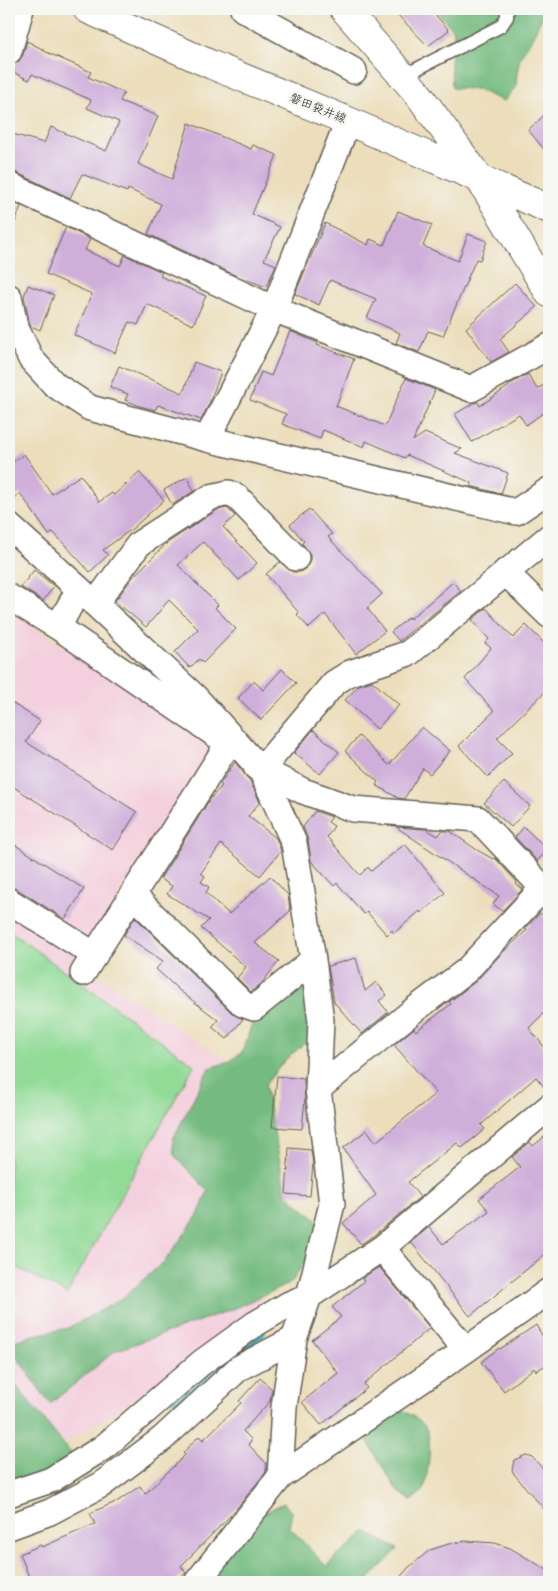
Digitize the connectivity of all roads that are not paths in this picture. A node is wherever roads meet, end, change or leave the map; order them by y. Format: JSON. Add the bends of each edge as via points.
{"nodes":[{"id":1,"x":21,"y":9,"type":"edge"},
{"id":2,"x":87,"y":9,"type":"edge"},
{"id":3,"x":243,"y":9,"type":"edge"},
{"id":4,"x":344,"y":9,"type":"edge"},
{"id":5,"x":507,"y":9,"type":"edge"},
{"id":6,"x":9,"y":51,"type":"edge"},
{"id":7,"x":354,"y":71,"type":"dead end"},
{"id":8,"x":403,"y":76,"type":"junction"},
{"id":9,"x":348,"y":121,"type":"junction"},
{"id":10,"x":479,"y":178,"type":"junction"},
{"id":11,"x":9,"y":184,"type":"edge"},
{"id":12,"x":548,"y":208,"type":"edge"},
{"id":13,"x":549,"y":293,"type":"edge"},
{"id":14,"x":9,"y":297,"type":"edge"},
{"id":15,"x":274,"y":309,"type":"junction"},
{"id":16,"x":549,"y":346,"type":"edge"},
{"id":17,"x":207,"y":439,"type":"junction"},
{"id":18,"x":549,"y":490,"type":"edge"},
{"id":19,"x":9,"y":526,"type":"edge"},
{"id":20,"x":549,"y":537,"type":"edge"},
{"id":21,"x":296,"y":558,"type":"dead end"},
{"id":22,"x":505,"y":572,"type":"junction"},
{"id":23,"x":9,"y":597,"type":"edge"},
{"id":24,"x":88,"y":597,"type":"junction"},
{"id":25,"x":549,"y":615,"type":"edge"},
{"id":26,"x":58,"y":627,"type":"junction"},
{"id":27,"x":228,"y":744,"type":"junction"},
{"id":28,"x":261,"y":770,"type":"junction"},
{"id":29,"x":547,"y":892,"type":"edge"},
{"id":30,"x":133,"y":895,"type":"junction"},
{"id":31,"x":9,"y":901,"type":"edge"},
{"id":32,"x":313,"y":960,"type":"junction"},
{"id":33,"x":318,"y":1089,"type":"junction"},
{"id":34,"x":549,"y":1107,"type":"edge"},
{"id":35,"x":382,"y":1248,"type":"junction"},
{"id":36,"x":549,"y":1291,"type":"edge"},
{"id":37,"x":309,"y":1296,"type":"junction"},
{"id":38,"x":294,"y":1339,"type":"junction"},
{"id":39,"x":466,"y":1350,"type":"junction"},
{"id":40,"x":280,"y":1477,"type":"junction"},
{"id":41,"x":9,"y":1494,"type":"edge"},
{"id":42,"x":9,"y":1527,"type":"edge"},
{"id":43,"x":197,"y":1582,"type":"edge"}],
"edges":[{"from":1,"to":6,"type":"street"},
{"from":2,"to":9,"type":"main road","name":"磐田袋井線"},
{"from":3,"to":7,"type":"street"},
{"from":4,"to":8,"type":"main road"},
{"from":5,"to":8,"type":"lane","via":[[507,17],[501,26]]},
{"from":8,"to":10,"type":"main road"},
{"from":9,"to":10,"type":"main road","name":"磐田袋井線"},
{"from":9,"to":15,"type":"street"},
{"from":10,"to":12,"type":"main road","name":"磐田袋井線"},
{"from":10,"to":13,"type":"main road"},
{"from":11,"to":15,"type":"street"},
{"from":14,"to":17,"type":"street","via":[[15,326],[31,360],[55,384],[90,408]]},
{"from":15,"to":16,"type":"street","via":[[471,389]]},
{"from":15,"to":17,"type":"street"},
{"from":17,"to":18,"type":"street","via":[[516,512]]},
{"from":19,"to":24,"type":"street"},
{"from":20,"to":22,"type":"street"},
{"from":21,"to":24,"type":"street","via":[[238,498],[229,493],[211,497],[139,544]]},
{"from":22,"to":25,"type":"street"},
{"from":22,"to":28,"type":"street","via":[[409,653],[350,673],[334,684]]},
{"from":23,"to":26,"type":"street"},
{"from":24,"to":26,"type":"street"},
{"from":24,"to":28,"type":"street","via":[[195,697]]},
{"from":26,"to":27,"type":"street"},
{"from":27,"to":28,"type":"street"},
{"from":27,"to":30,"type":"street"},
{"from":28,"to":29,"type":"street","via":[[303,791],[353,809],[478,819]]},
{"from":28,"to":32,"type":"street","via":[[294,842]]},
{"from":29,"to":33,"type":"street","via":[[466,971]]},
{"from":30,"to":31,"type":"street","via":[[89,964]]},
{"from":30,"to":32,"type":"street","via":[[243,1004],[254,1008]]},
{"from":32,"to":33,"type":"street","via":[[321,1021]]},
{"from":33,"to":37,"type":"street","via":[[332,1204]]},
{"from":34,"to":35,"type":"street"},
{"from":35,"to":37,"type":"street"},
{"from":35,"to":39,"type":"street"},
{"from":36,"to":39,"type":"street"},
{"from":37,"to":38,"type":"street"},
{"from":37,"to":41,"type":"street","via":[[255,1324],[201,1363],[104,1447],[51,1480]]},
{"from":38,"to":40,"type":"street","via":[[284,1407]]},
{"from":38,"to":42,"type":"street","via":[[239,1368],[162,1439],[101,1485],[50,1512]]},
{"from":39,"to":40,"type":"street"},
{"from":40,"to":43,"type":"street"}]}
